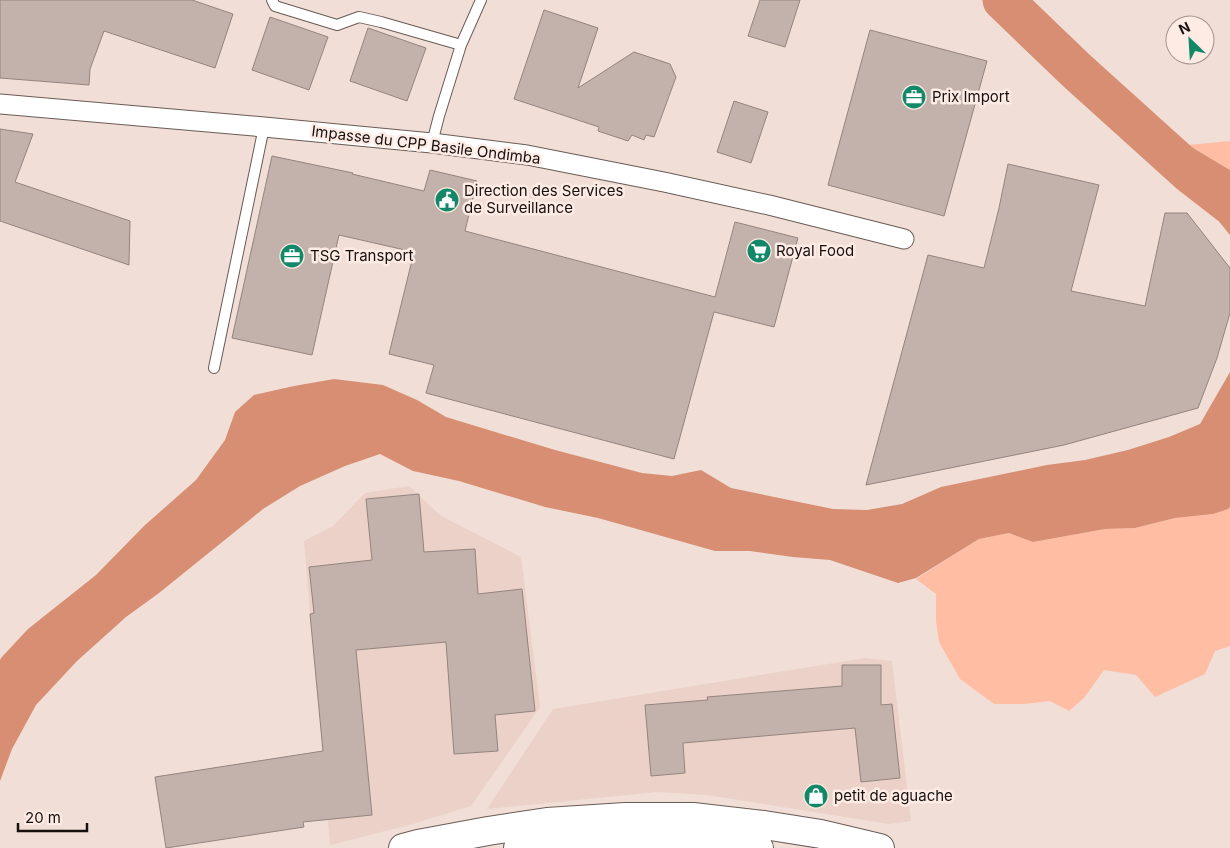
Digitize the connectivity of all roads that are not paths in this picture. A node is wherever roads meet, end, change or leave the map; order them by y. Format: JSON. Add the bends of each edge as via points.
{"nodes":[{"id":1,"x":272,"y":0,"type":"edge"},
{"id":2,"x":481,"y":0,"type":"edge"},
{"id":3,"x":461,"y":45,"type":"junction"},
{"id":4,"x":0,"y":104,"type":"edge"},
{"id":5,"x":264,"y":127,"type":"junction"},
{"id":6,"x":432,"y":143,"type":"junction"},
{"id":7,"x":904,"y":239,"type":"dead end"},
{"id":8,"x":214,"y":368,"type":"dead end"},
{"id":9,"x":403,"y":848,"type":"edge"},
{"id":10,"x":518,"y":848,"type":"edge"},
{"id":11,"x":759,"y":848,"type":"edge"},
{"id":12,"x":880,"y":848,"type":"edge"}],
"edges":[{"from":1,"to":3,"type":"lane","via":[[275,6],[337,25],[359,17]]},
{"from":2,"to":3,"type":"lane"},
{"from":3,"to":6,"type":"lane"},
{"from":4,"to":5,"type":"street","name":"Impasse du CPP Basile Ondimba"},
{"from":5,"to":6,"type":"street","name":"Impasse du CPP Basile Ondimba"},
{"from":5,"to":8,"type":"lane"},
{"from":6,"to":7,"type":"street","name":"Impasse du CPP Basile Ondimba","via":[[527,155],[664,182]]},
{"from":9,"to":12,"type":"main road","via":[[488,830],[547,822],[693,817],[821,834]]},
{"from":10,"to":11,"type":"main road","via":[[596,840],[655,839]]}]}
